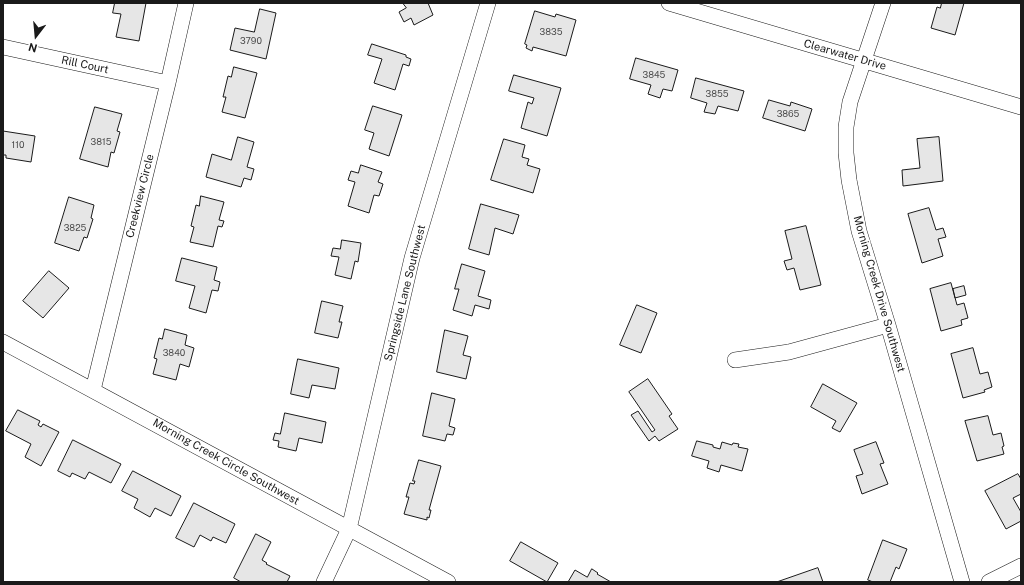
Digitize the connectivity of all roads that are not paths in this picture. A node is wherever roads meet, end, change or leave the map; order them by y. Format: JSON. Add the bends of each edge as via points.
{"nodes":[{"id":1,"x":186,"y":3,"type":"edge"},
{"id":2,"x":488,"y":3,"type":"edge"},
{"id":3,"x":669,"y":3,"type":"edge"},
{"id":4,"x":883,"y":3,"type":"edge"},
{"id":5,"x":3,"y":47,"type":"edge"},
{"id":6,"x":865,"y":61,"type":"junction"},
{"id":7,"x":168,"y":83,"type":"junction"},
{"id":8,"x":1021,"y":107,"type":"edge"},
{"id":9,"x":888,"y":325,"type":"junction"},
{"id":10,"x":3,"y":342,"type":"edge"},
{"id":11,"x":735,"y":360,"type":"dead end"},
{"id":12,"x":93,"y":390,"type":"junction"},
{"id":13,"x":349,"y":529,"type":"junction"},
{"id":14,"x":1021,"y":566,"type":"edge"},
{"id":15,"x":324,"y":582,"type":"edge"},
{"id":16,"x":448,"y":582,"type":"edge"},
{"id":17,"x":962,"y":582,"type":"edge"},
{"id":18,"x":989,"y":582,"type":"edge"}],
"edges":[{"from":1,"to":7,"type":"street","name":"Creekview Circle"},
{"from":2,"to":13,"type":"street","name":"Springside Lane Southwest","via":[[412,258]]},
{"from":3,"to":6,"type":"street","name":"Clearwater Drive"},
{"from":4,"to":6,"type":"street","name":"Morning Creek Drive Southwest"},
{"from":5,"to":7,"type":"street","name":"Rill Court"},
{"from":6,"to":8,"type":"street","name":"Clearwater Drive"},
{"from":6,"to":9,"type":"street","name":"Morning Creek Drive Southwest","via":[[850,102],[846,127],[846,153],[859,231]]},
{"from":7,"to":12,"type":"street","name":"Creekview Circle"},
{"from":9,"to":11,"type":"street","via":[[789,352]]},
{"from":9,"to":17,"type":"street","name":"Morning Creek Drive Southwest"},
{"from":10,"to":12,"type":"street","name":"Morning Creek Circle Southwest"},
{"from":12,"to":13,"type":"street","name":"Morning Creek Circle Southwest"},
{"from":13,"to":15,"type":"street","name":"Springside Lane Southwest"},
{"from":13,"to":16,"type":"street","name":"Morning Creek Circle Southwest"},
{"from":14,"to":18,"type":"street"}]}
